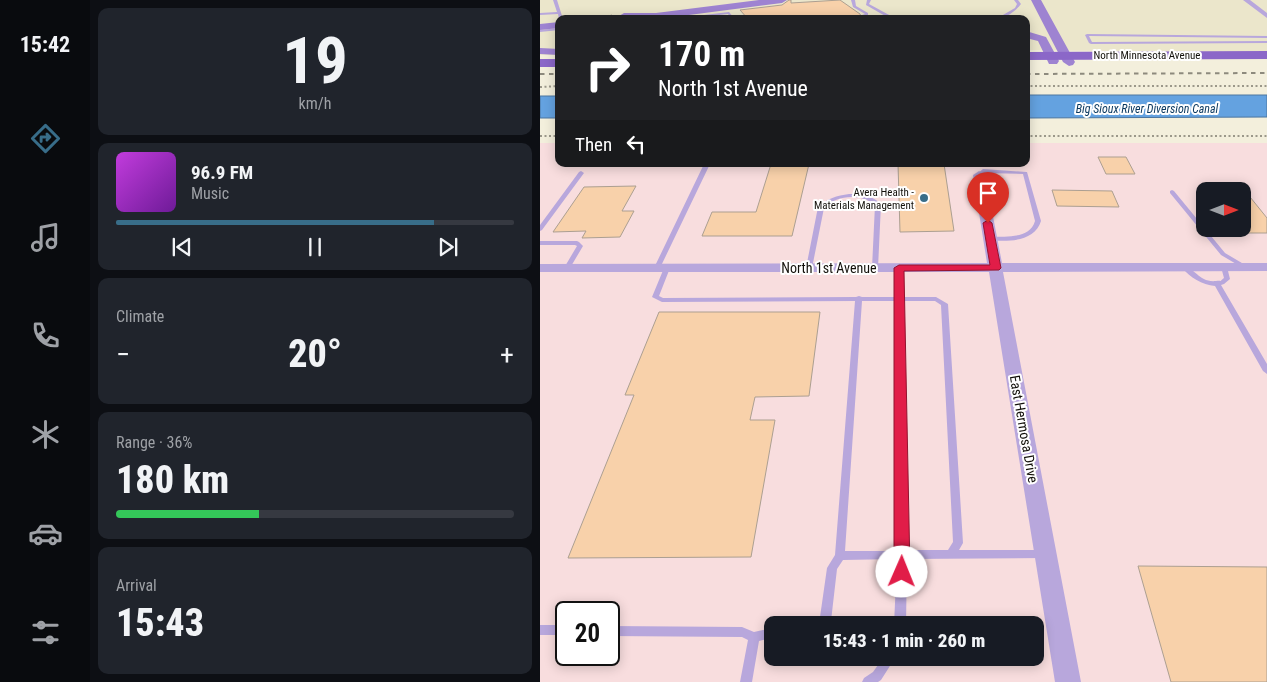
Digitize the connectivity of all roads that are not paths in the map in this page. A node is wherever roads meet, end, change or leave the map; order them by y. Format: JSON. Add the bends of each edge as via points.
{"nodes":[{"id":1,"x":555,"y":0,"type":"edge"},
{"id":2,"x":758,"y":0,"type":"edge"},
{"id":3,"x":782,"y":0,"type":"edge"},
{"id":4,"x":853,"y":0,"type":"edge"},
{"id":5,"x":869,"y":0,"type":"edge"},
{"id":6,"x":1016,"y":0,"type":"edge"},
{"id":7,"x":1036,"y":0,"type":"edge"},
{"id":8,"x":1246,"y":0,"type":"edge"},
{"id":9,"x":559,"y":12,"type":"junction"},
{"id":10,"x":540,"y":14,"type":"edge"},
{"id":11,"x":560,"y":15,"type":"edge"},
{"id":12,"x":636,"y":15,"type":"edge"},
{"id":13,"x":664,"y":15,"type":"edge"},
{"id":14,"x":710,"y":15,"type":"edge"},
{"id":15,"x":730,"y":15,"type":"edge"},
{"id":16,"x":864,"y":15,"type":"edge"},
{"id":17,"x":886,"y":15,"type":"edge"},
{"id":18,"x":1005,"y":15,"type":"edge"},
{"id":19,"x":1267,"y":16,"type":"edge"},
{"id":20,"x":1030,"y":35,"type":"edge"},
{"id":21,"x":1267,"y":37,"type":"edge"},
{"id":22,"x":1267,"y":42,"type":"edge"},
{"id":23,"x":540,"y":51,"type":"edge"},
{"id":24,"x":555,"y":52,"type":"edge"},
{"id":25,"x":1267,"y":55,"type":"edge"},
{"id":26,"x":1030,"y":56,"type":"edge"},
{"id":27,"x":540,"y":58,"type":"edge"},
{"id":28,"x":555,"y":58,"type":"edge"},
{"id":29,"x":1052,"y":59,"type":"junction"},
{"id":30,"x":1068,"y":59,"type":"junction"},
{"id":31,"x":1030,"y":62,"type":"edge"},
{"id":32,"x":1267,"y":62,"type":"edge"},
{"id":33,"x":540,"y":63,"type":"edge"},
{"id":34,"x":555,"y":63,"type":"edge"},
{"id":35,"x":706,"y":167,"type":"edge"},
{"id":36,"x":582,"y":173,"type":"dead end"},
{"id":37,"x":979,"y":175,"type":"joint"},
{"id":38,"x":1172,"y":192,"type":"dead end"},
{"id":39,"x":540,"y":229,"type":"edge"},
{"id":40,"x":991,"y":239,"type":"junction"},
{"id":41,"x":540,"y":243,"type":"edge"},
{"id":42,"x":1267,"y":267,"type":"edge"},
{"id":43,"x":540,"y":268,"type":"edge"},
{"id":44,"x":567,"y":268,"type":"junction"},
{"id":45,"x":662,"y":268,"type":"junction"},
{"id":46,"x":809,"y":268,"type":"junction"},
{"id":47,"x":875,"y":268,"type":"junction"},
{"id":48,"x":899,"y":268,"type":"junction"},
{"id":49,"x":996,"y":268,"type":"junction"},
{"id":50,"x":1186,"y":268,"type":"junction"},
{"id":51,"x":1224,"y":268,"type":"junction"},
{"id":52,"x":1245,"y":268,"type":"junction"},
{"id":53,"x":1216,"y":284,"type":"junction"},
{"id":54,"x":859,"y":298,"type":"junction"},
{"id":55,"x":900,"y":299,"type":"junction"},
{"id":56,"x":1267,"y":371,"type":"edge"},
{"id":57,"x":951,"y":554,"type":"junction"},
{"id":58,"x":1046,"y":554,"type":"junction"},
{"id":59,"x":902,"y":555,"type":"junction"},
{"id":60,"x":840,"y":556,"type":"junction"},
{"id":61,"x":826,"y":616,"type":"edge"},
{"id":62,"x":900,"y":616,"type":"edge"},
{"id":63,"x":540,"y":630,"type":"edge"},
{"id":64,"x":555,"y":630,"type":"edge"},
{"id":65,"x":620,"y":631,"type":"edge"},
{"id":66,"x":764,"y":635,"type":"edge"},
{"id":67,"x":754,"y":637,"type":"junction"},
{"id":68,"x":884,"y":666,"type":"edge"},
{"id":69,"x":746,"y":682,"type":"edge"},
{"id":70,"x":868,"y":682,"type":"edge"},
{"id":71,"x":1068,"y":682,"type":"edge"}],
"edges":[{"from":1,"to":9,"type":"lane"},
{"from":2,"to":12,"type":"main road"},
{"from":3,"to":13,"type":"main road"},
{"from":4,"to":16,"type":"lane","via":[[854,6]]},
{"from":5,"to":17,"type":"lane","via":[[867,4]]},
{"from":6,"to":18,"type":"lane","via":[[1019,4],[1016,9]]},
{"from":7,"to":30,"type":"main road","via":[[1038,13]]},
{"from":8,"to":19,"type":"street"},
{"from":9,"to":10,"type":"lane"},
{"from":9,"to":11,"type":"lane"},
{"from":14,"to":15,"type":"lane"},
{"from":20,"to":29,"type":"main road","via":[[1042,39]]},
{"from":21,"to":22,"type":"lane","via":[[1087,36],[1091,43]]},
{"from":23,"to":24,"type":"main road"},
{"from":25,"to":30,"type":"main road","name":"North Minnesota Avenue"},
{"from":26,"to":29,"type":"main road","name":"North Minnesota Avenue"},
{"from":27,"to":28,"type":"main road"},
{"from":29,"to":30,"type":"main road","name":"North Minnesota Avenue"},
{"from":29,"to":31,"type":"main road","name":"North Minnesota Avenue"},
{"from":30,"to":32,"type":"main road","name":"North Minnesota Avenue"},
{"from":33,"to":34,"type":"main road"},
{"from":35,"to":45,"type":"lane"},
{"from":36,"to":39,"type":"lane"},
{"from":37,"to":40,"type":"street","name":"East Hermosa Drive"},
{"from":37,"to":40,"type":"lane","via":[[982,171],[1025,173],[1038,221],[1033,231],[1023,236]]},
{"from":38,"to":52,"type":"lane","via":[[1223,254]]},
{"from":40,"to":49,"type":"street","name":"East Hermosa Drive"},
{"from":41,"to":44,"type":"lane","via":[[580,246]]},
{"from":42,"to":52,"type":"street","name":"North 1st Avenue"},
{"from":43,"to":44,"type":"street","name":"North 1st Avenue"},
{"from":44,"to":45,"type":"street","name":"North 1st Avenue"},
{"from":45,"to":46,"type":"street","name":"North 1st Avenue"},
{"from":45,"to":54,"type":"lane","via":[[655,297],[662,300]]},
{"from":46,"to":47,"type":"street","name":"North 1st Avenue"},
{"from":46,"to":47,"type":"lane","via":[[824,202],[856,197],[874,200],[878,204]]},
{"from":47,"to":48,"type":"street","name":"North 1st Avenue"},
{"from":48,"to":49,"type":"street","name":"North 1st Avenue"},
{"from":48,"to":55,"type":"lane"},
{"from":49,"to":50,"type":"street","name":"North 1st Avenue"},
{"from":49,"to":58,"type":"street","name":"East Hermosa Drive"},
{"from":50,"to":51,"type":"street","name":"North 1st Avenue"},
{"from":50,"to":53,"type":"lane","via":[[1202,282]]},
{"from":51,"to":52,"type":"street","name":"North 1st Avenue"},
{"from":51,"to":53,"type":"lane","via":[[1227,279]]},
{"from":53,"to":56,"type":"lane"},
{"from":54,"to":55,"type":"lane"},
{"from":54,"to":60,"type":"lane"},
{"from":55,"to":57,"type":"lane","via":[[936,299],[944,304],[958,543]]},
{"from":55,"to":59,"type":"lane"},
{"from":57,"to":58,"type":"lane"},
{"from":57,"to":59,"type":"lane"},
{"from":58,"to":71,"type":"street","name":"East Hermosa Drive"},
{"from":59,"to":60,"type":"lane"},
{"from":59,"to":62,"type":"lane"},
{"from":60,"to":61,"type":"lane","via":[[832,568]]},
{"from":63,"to":64,"type":"lane"},
{"from":65,"to":67,"type":"lane","via":[[742,632]]},
{"from":66,"to":67,"type":"lane"},
{"from":67,"to":69,"type":"lane"},
{"from":68,"to":70,"type":"lane"}]}
